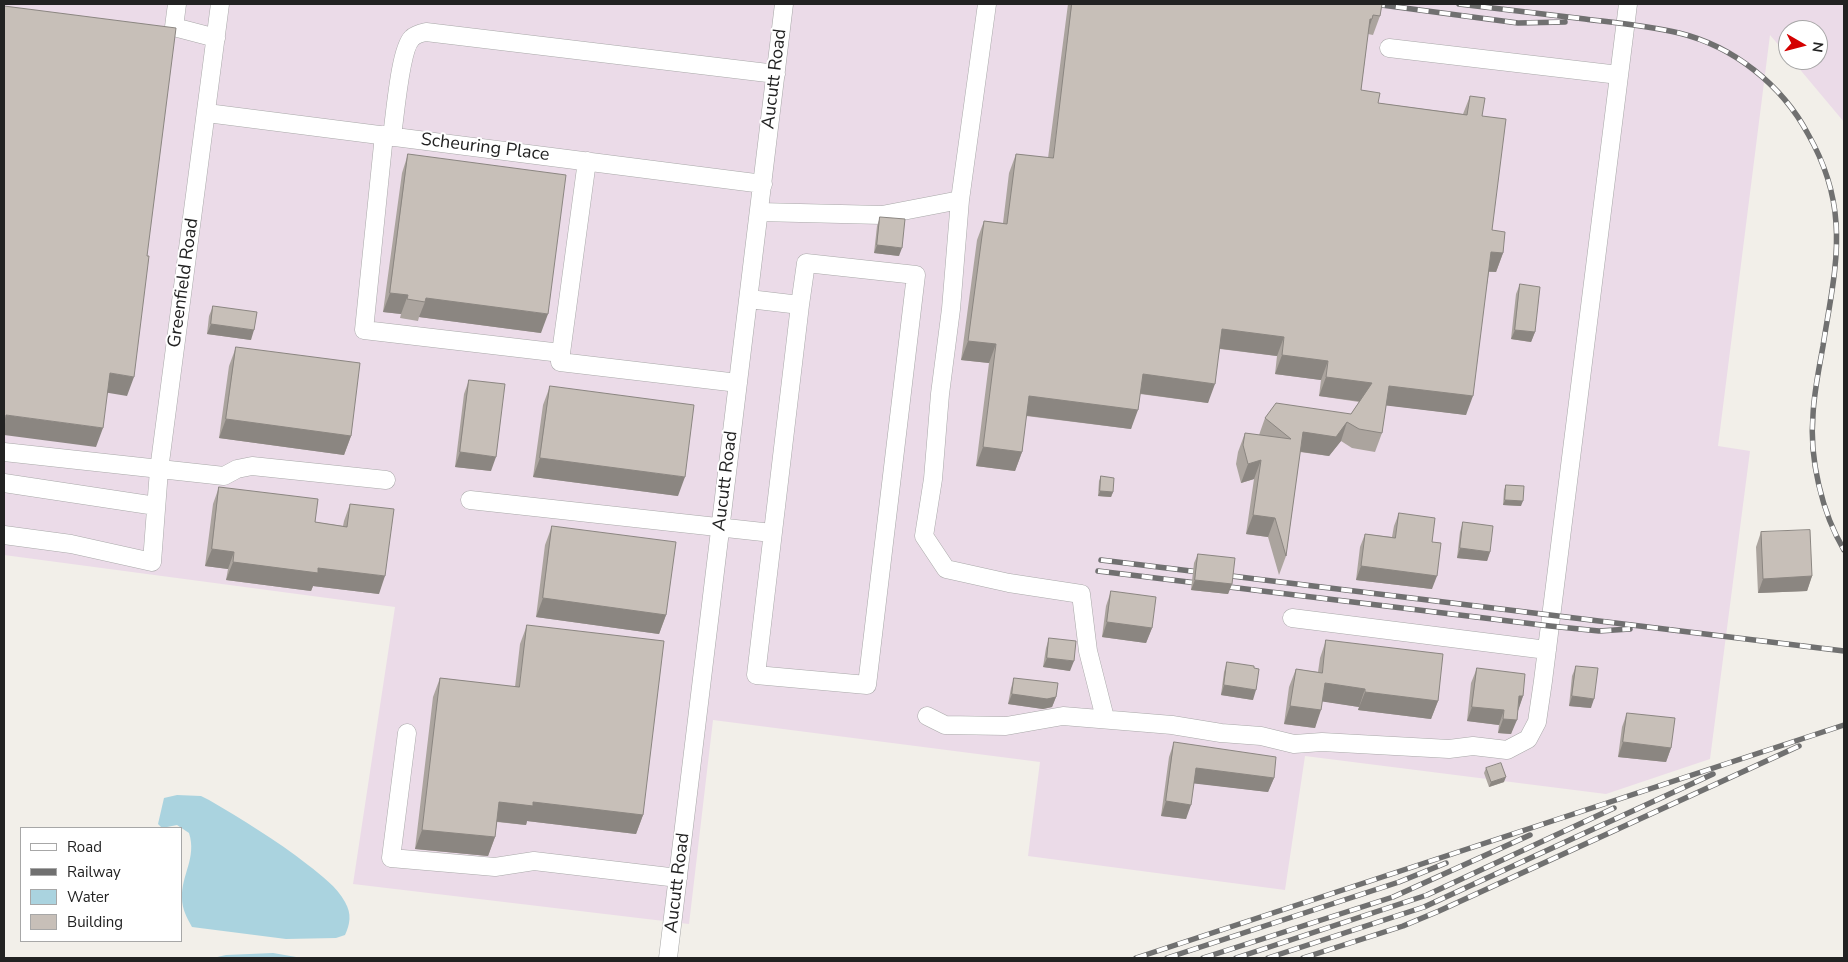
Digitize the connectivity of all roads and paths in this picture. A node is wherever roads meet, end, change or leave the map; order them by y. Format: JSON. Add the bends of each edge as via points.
{"nodes":[{"id":1,"x":177,"y":4,"type":"edge"},
{"id":2,"x":220,"y":4,"type":"edge"},
{"id":3,"x":784,"y":4,"type":"edge"},
{"id":4,"x":987,"y":4,"type":"edge"},
{"id":5,"x":1628,"y":4,"type":"edge"},
{"id":6,"x":216,"y":38,"type":"junction"},
{"id":7,"x":1389,"y":48,"type":"dead end"},
{"id":8,"x":776,"y":74,"type":"junction"},
{"id":9,"x":1619,"y":75,"type":"junction"},
{"id":10,"x":207,"y":113,"type":"junction"},
{"id":11,"x":388,"y":135,"type":"junction"},
{"id":12,"x":587,"y":161,"type":"junction"},
{"id":13,"x":763,"y":184,"type":"junction"},
{"id":14,"x":960,"y":200,"type":"junction"},
{"id":15,"x":759,"y":212,"type":"junction"},
{"id":16,"x":748,"y":299,"type":"junction"},
{"id":17,"x":800,"y":305,"type":"junction"},
{"id":18,"x":561,"y":353,"type":"junction"},
{"id":19,"x":738,"y":383,"type":"junction"},
{"id":20,"x":4,"y":452,"type":"edge"},
{"id":21,"x":160,"y":470,"type":"junction"},
{"id":22,"x":386,"y":480,"type":"dead end"},
{"id":23,"x":4,"y":484,"type":"edge"},
{"id":24,"x":470,"y":500,"type":"dead end"},
{"id":25,"x":156,"y":506,"type":"junction"},
{"id":26,"x":721,"y":528,"type":"junction"},
{"id":27,"x":772,"y":533,"type":"junction"},
{"id":28,"x":4,"y":535,"type":"edge"},
{"id":29,"x":1292,"y":618,"type":"dead end"},
{"id":30,"x":1546,"y":650,"type":"junction"},
{"id":31,"x":927,"y":716,"type":"dead end"},
{"id":32,"x":1105,"y":718,"type":"junction"},
{"id":33,"x":407,"y":733,"type":"dead end"},
{"id":34,"x":678,"y":878,"type":"junction"},
{"id":35,"x":668,"y":958,"type":"edge"}],
"edges":[{"from":1,"to":6,"type":"street","via":[[174,27]]},
{"from":2,"to":6,"type":"street","name":"Greenfield Road"},
{"from":3,"to":8,"type":"street","name":"Aucutt Road"},
{"from":4,"to":14,"type":"street"},
{"from":5,"to":9,"type":"street"},
{"from":6,"to":10,"type":"street","name":"Greenfield Road"},
{"from":7,"to":9,"type":"street"},
{"from":8,"to":11,"type":"street","via":[[426,32],[411,38],[404,52]]},
{"from":8,"to":13,"type":"street","name":"Aucutt Road"},
{"from":9,"to":30,"type":"street"},
{"from":10,"to":11,"type":"street","name":"Scheuring Place"},
{"from":10,"to":21,"type":"street","name":"Greenfield Road"},
{"from":11,"to":12,"type":"street","name":"Scheuring Place"},
{"from":11,"to":18,"type":"street","via":[[364,330]]},
{"from":12,"to":13,"type":"street","name":"Scheuring Place"},
{"from":12,"to":18,"type":"street"},
{"from":13,"to":15,"type":"street","name":"Aucutt Road"},
{"from":14,"to":15,"type":"street","via":[[882,215]]},
{"from":14,"to":32,"type":"street","via":[[933,479],[924,536],[946,569],[1009,584],[1081,594],[1088,651]]},
{"from":15,"to":16,"type":"street","name":"Aucutt Road"},
{"from":16,"to":17,"type":"street"},
{"from":16,"to":19,"type":"street","name":"Aucutt Road"},
{"from":17,"to":27,"type":"street"},
{"from":17,"to":27,"type":"street","via":[[806,263],[916,275],[867,685],[756,674]]},
{"from":18,"to":19,"type":"street","via":[[560,362]]},
{"from":19,"to":26,"type":"street","name":"Aucutt Road"},
{"from":20,"to":21,"type":"street"},
{"from":21,"to":22,"type":"street","via":[[224,476],[252,466]]},
{"from":21,"to":25,"type":"street","name":"Greenfield Road"},
{"from":23,"to":25,"type":"street"},
{"from":24,"to":26,"type":"street"},
{"from":25,"to":28,"type":"street","name":"Greenfield Road","via":[[152,562],[70,544]]},
{"from":26,"to":27,"type":"street"},
{"from":26,"to":34,"type":"street","name":"Aucutt Road"},
{"from":29,"to":30,"type":"street"},
{"from":30,"to":32,"type":"street","via":[[1537,722],[1528,739],[1507,750],[1473,746],[1294,744],[1261,736]]},
{"from":31,"to":32,"type":"street","via":[[945,725],[997,726],[1063,716]]},
{"from":33,"to":34,"type":"street","via":[[390,858],[495,867],[534,861]]},
{"from":34,"to":35,"type":"street","name":"Aucutt Road"}]}
